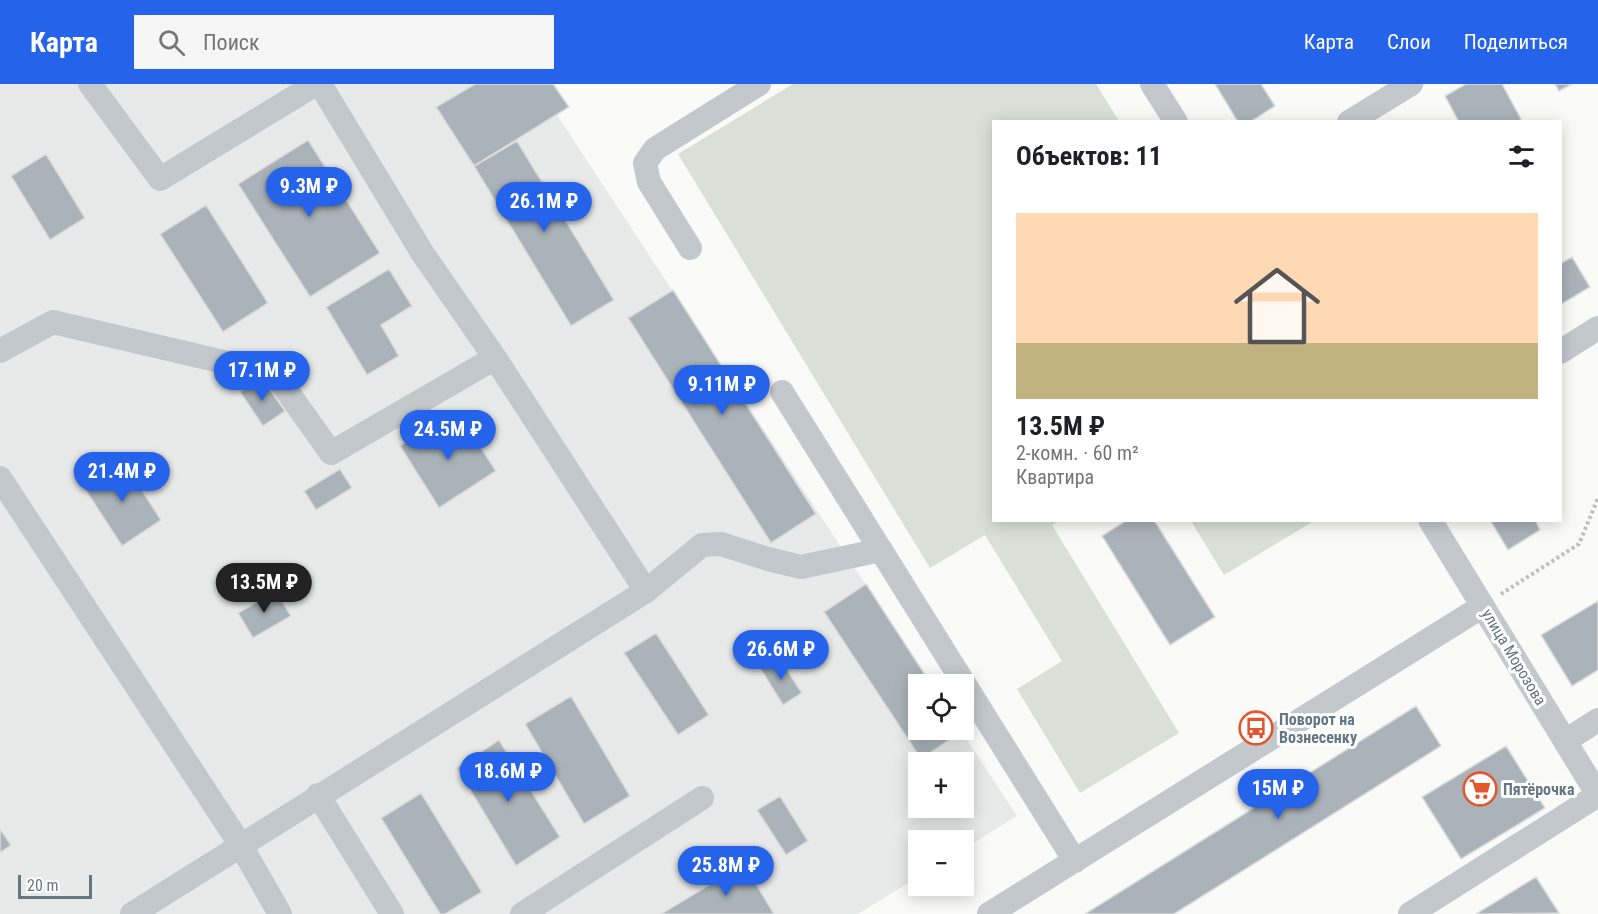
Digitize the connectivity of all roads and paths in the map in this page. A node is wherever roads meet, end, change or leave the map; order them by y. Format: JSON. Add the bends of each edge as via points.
{"nodes":[{"id":1,"x":90,"y":84,"type":"edge"},
{"id":2,"x":316,"y":84,"type":"edge"},
{"id":3,"x":320,"y":84,"type":"edge"},
{"id":4,"x":759,"y":84,"type":"edge"},
{"id":5,"x":1152,"y":84,"type":"edge"},
{"id":6,"x":1410,"y":84,"type":"edge"},
{"id":7,"x":1175,"y":120,"type":"edge"},
{"id":8,"x":1352,"y":120,"type":"edge"},
{"id":9,"x":690,"y":248,"type":"dead end"},
{"id":10,"x":1598,"y":328,"type":"edge"},
{"id":11,"x":0,"y":351,"type":"edge"},
{"id":12,"x":1562,"y":351,"type":"edge"},
{"id":13,"x":495,"y":358,"type":"junction"},
{"id":14,"x":782,"y":392,"type":"dead end"},
{"id":15,"x":0,"y":478,"type":"edge"},
{"id":16,"x":1598,"y":498,"type":"edge"},
{"id":17,"x":1431,"y":522,"type":"edge"},
{"id":18,"x":881,"y":550,"type":"junction"},
{"id":19,"x":646,"y":591,"type":"junction"},
{"id":20,"x":1483,"y":606,"type":"junction"},
{"id":21,"x":1598,"y":720,"type":"edge"},
{"id":22,"x":1565,"y":741,"type":"junction"},
{"id":23,"x":318,"y":795,"type":"junction"},
{"id":24,"x":1598,"y":795,"type":"edge"},
{"id":25,"x":702,"y":798,"type":"dead end"},
{"id":26,"x":240,"y":844,"type":"junction"},
{"id":27,"x":1075,"y":861,"type":"junction"},
{"id":28,"x":132,"y":914,"type":"edge"},
{"id":29,"x":280,"y":914,"type":"edge"},
{"id":30,"x":392,"y":914,"type":"edge"},
{"id":31,"x":522,"y":914,"type":"edge"},
{"id":32,"x":989,"y":914,"type":"edge"},
{"id":33,"x":1410,"y":914,"type":"edge"}],
"edges":[{"from":1,"to":2,"type":"street","via":[[160,179]]},
{"from":3,"to":13,"type":"street","via":[[423,254]]},
{"from":4,"to":9,"type":"street","via":[[655,149],[645,164],[649,182]]},
{"from":5,"to":7,"type":"street"},
{"from":6,"to":8,"type":"street"},
{"from":10,"to":12,"type":"street"},
{"from":11,"to":13,"type":"street","via":[[53,322],[275,374],[332,453]]},
{"from":13,"to":19,"type":"street"},
{"from":14,"to":18,"type":"street"},
{"from":15,"to":26,"type":"street"},
{"from":16,"to":20,"type":"path","via":[[1579,544]]},
{"from":17,"to":20,"type":"street","name":"улица Морозова"},
{"from":18,"to":19,"type":"street","via":[[801,567],[721,544],[702,545]]},
{"from":18,"to":27,"type":"street"},
{"from":19,"to":23,"type":"street"},
{"from":20,"to":22,"type":"street","name":"улица Морозова"},
{"from":20,"to":27,"type":"street"},
{"from":21,"to":22,"type":"street"},
{"from":22,"to":24,"type":"street","name":"улица Морозова"},
{"from":23,"to":26,"type":"street"},
{"from":23,"to":30,"type":"street"},
{"from":24,"to":33,"type":"street"},
{"from":25,"to":31,"type":"street"},
{"from":26,"to":28,"type":"street"},
{"from":26,"to":29,"type":"street"},
{"from":27,"to":32,"type":"street"}]}
